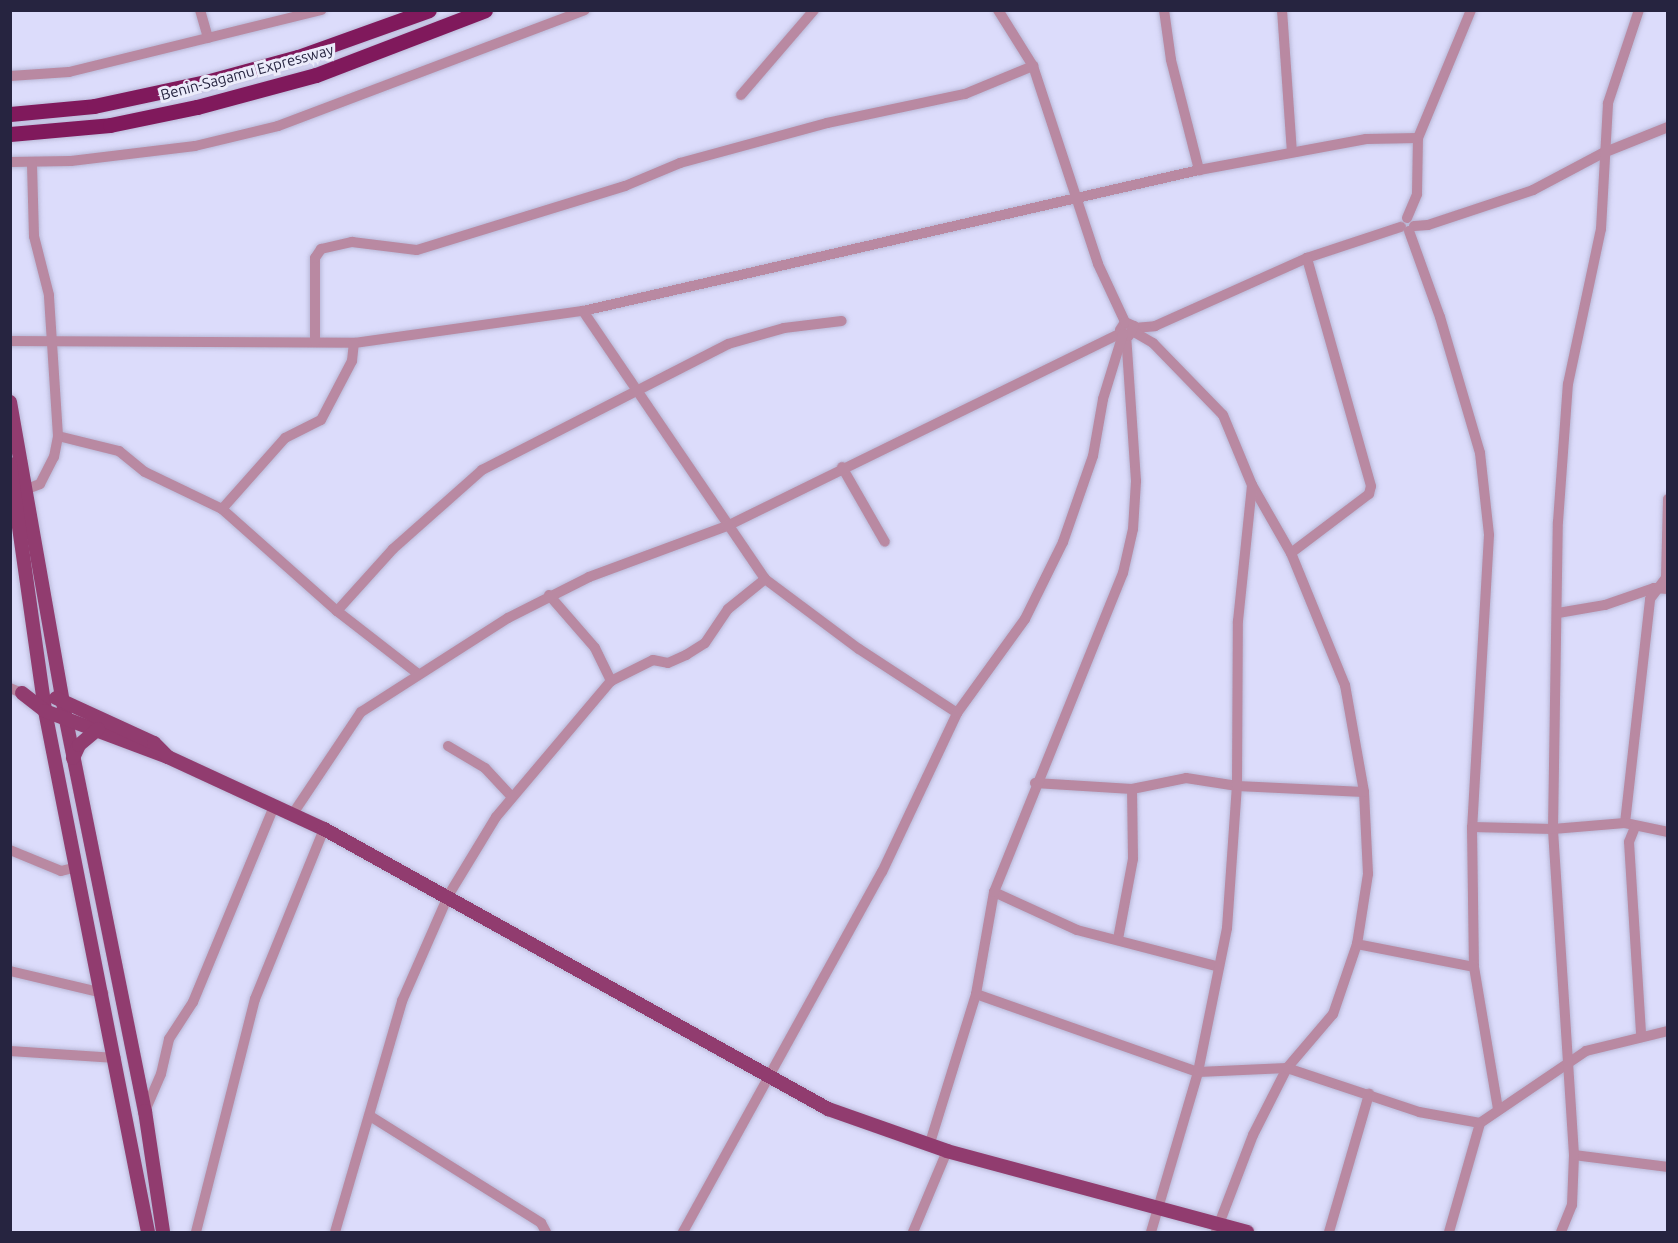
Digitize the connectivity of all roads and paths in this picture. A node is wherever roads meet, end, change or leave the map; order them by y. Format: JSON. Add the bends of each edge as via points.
{"nodes":[{"id":1,"x":201,"y":10,"type":"edge"},
{"id":2,"x":321,"y":10,"type":"edge"},
{"id":3,"x":429,"y":10,"type":"edge"},
{"id":4,"x":485,"y":10,"type":"edge"},
{"id":5,"x":585,"y":10,"type":"edge"},
{"id":6,"x":814,"y":10,"type":"edge"},
{"id":7,"x":998,"y":10,"type":"edge"},
{"id":8,"x":1164,"y":10,"type":"edge"},
{"id":9,"x":1282,"y":10,"type":"edge"},
{"id":10,"x":1471,"y":10,"type":"edge"},
{"id":11,"x":1639,"y":10,"type":"edge"},
{"id":12,"x":208,"y":38,"type":"junction"},
{"id":13,"x":1033,"y":66,"type":"junction"},
{"id":14,"x":10,"y":76,"type":"edge"},
{"id":15,"x":741,"y":95,"type":"dead end"},
{"id":16,"x":10,"y":114,"type":"edge"},
{"id":17,"x":1668,"y":127,"type":"edge"},
{"id":18,"x":10,"y":134,"type":"edge"},
{"id":19,"x":1418,"y":138,"type":"junction"},
{"id":20,"x":1292,"y":152,"type":"junction"},
{"id":21,"x":1603,"y":153,"type":"junction"},
{"id":22,"x":10,"y":162,"type":"edge"},
{"id":23,"x":33,"y":163,"type":"junction"},
{"id":24,"x":1199,"y":170,"type":"junction"},
{"id":25,"x":1077,"y":201,"type":"junction"},
{"id":26,"x":1407,"y":225,"type":"junction"},
{"id":27,"x":1306,"y":258,"type":"junction"},
{"id":28,"x":583,"y":311,"type":"junction"},
{"id":29,"x":842,"y":321,"type":"dead end"},
{"id":30,"x":1127,"y":331,"type":"junction"},
{"id":31,"x":49,"y":340,"type":"junction"},
{"id":32,"x":10,"y":341,"type":"edge"},
{"id":33,"x":315,"y":342,"type":"junction"},
{"id":34,"x":354,"y":343,"type":"junction"},
{"id":35,"x":641,"y":391,"type":"junction"},
{"id":36,"x":10,"y":402,"type":"edge"},
{"id":37,"x":58,"y":436,"type":"junction"},
{"id":38,"x":10,"y":464,"type":"edge"},
{"id":39,"x":842,"y":467,"type":"junction"},
{"id":40,"x":1252,"y":485,"type":"junction"},
{"id":41,"x":27,"y":489,"type":"junction"},
{"id":42,"x":1668,"y":499,"type":"edge"},
{"id":43,"x":222,"y":509,"type":"junction"},
{"id":44,"x":727,"y":526,"type":"junction"},
{"id":45,"x":885,"y":542,"type":"dead end"},
{"id":46,"x":1291,"y":552,"type":"junction"},
{"id":47,"x":1667,"y":576,"type":"edge"},
{"id":48,"x":765,"y":579,"type":"junction"},
{"id":49,"x":1654,"y":588,"type":"junction"},
{"id":50,"x":1668,"y":589,"type":"edge"},
{"id":51,"x":549,"y":595,"type":"junction"},
{"id":52,"x":337,"y":611,"type":"junction"},
{"id":53,"x":1558,"y":613,"type":"junction"},
{"id":54,"x":417,"y":673,"type":"junction"},
{"id":55,"x":59,"y":676,"type":"junction"},
{"id":56,"x":611,"y":681,"type":"junction"},
{"id":57,"x":16,"y":690,"type":"edge"},
{"id":58,"x":41,"y":693,"type":"junction"},
{"id":59,"x":62,"y":701,"type":"junction"},
{"id":60,"x":45,"y":711,"type":"junction"},
{"id":61,"x":957,"y":713,"type":"junction"},
{"id":62,"x":66,"y":720,"type":"junction"},
{"id":63,"x":96,"y":723,"type":"junction"},
{"id":64,"x":448,"y":746,"type":"dead end"},
{"id":65,"x":74,"y":758,"type":"junction"},
{"id":66,"x":1035,"y":783,"type":"junction"},
{"id":67,"x":1237,"y":786,"type":"junction"},
{"id":68,"x":1132,"y":789,"type":"junction"},
{"id":69,"x":1364,"y":792,"type":"junction"},
{"id":70,"x":511,"y":796,"type":"junction"},
{"id":71,"x":274,"y":806,"type":"junction"},
{"id":72,"x":292,"y":815,"type":"junction"},
{"id":73,"x":1630,"y":825,"type":"junction"},
{"id":74,"x":1472,"y":827,"type":"junction"},
{"id":75,"x":324,"y":829,"type":"junction"},
{"id":76,"x":1553,"y":829,"type":"junction"},
{"id":77,"x":1668,"y":832,"type":"edge"},
{"id":78,"x":10,"y":850,"type":"edge"},
{"id":79,"x":77,"y":867,"type":"junction"},
{"id":80,"x":994,"y":892,"type":"junction"},
{"id":81,"x":448,"y":896,"type":"junction"},
{"id":82,"x":1118,"y":939,"type":"junction"},
{"id":83,"x":1357,"y":944,"type":"junction"},
{"id":84,"x":1216,"y":966,"type":"junction"},
{"id":85,"x":1474,"y":968,"type":"junction"},
{"id":86,"x":10,"y":971,"type":"edge"},
{"id":87,"x":103,"y":993,"type":"junction"},
{"id":88,"x":976,"y":994,"type":"junction"},
{"id":89,"x":1668,"y":1031,"type":"edge"},
{"id":90,"x":1641,"y":1035,"type":"junction"},
{"id":91,"x":10,"y":1051,"type":"edge"},
{"id":92,"x":116,"y":1058,"type":"junction"},
{"id":93,"x":1565,"y":1064,"type":"junction"},
{"id":94,"x":1287,"y":1068,"type":"junction"},
{"id":95,"x":1198,"y":1072,"type":"junction"},
{"id":96,"x":771,"y":1081,"type":"junction"},
{"id":97,"x":1369,"y":1094,"type":"junction"},
{"id":98,"x":1498,"y":1109,"type":"junction"},
{"id":99,"x":145,"y":1111,"type":"junction"},
{"id":100,"x":370,"y":1116,"type":"junction"},
{"id":101,"x":1480,"y":1123,"type":"junction"},
{"id":102,"x":929,"y":1146,"type":"junction"},
{"id":103,"x":947,"y":1151,"type":"junction"},
{"id":104,"x":1574,"y":1155,"type":"junction"},
{"id":105,"x":1668,"y":1167,"type":"edge"},
{"id":106,"x":1159,"y":1210,"type":"junction"},
{"id":107,"x":1218,"y":1229,"type":"edge"},
{"id":108,"x":148,"y":1233,"type":"edge"},
{"id":109,"x":163,"y":1233,"type":"edge"},
{"id":110,"x":196,"y":1233,"type":"edge"},
{"id":111,"x":335,"y":1233,"type":"edge"},
{"id":112,"x":546,"y":1233,"type":"edge"},
{"id":113,"x":683,"y":1233,"type":"edge"},
{"id":114,"x":913,"y":1233,"type":"edge"},
{"id":115,"x":1151,"y":1233,"type":"edge"},
{"id":116,"x":1247,"y":1233,"type":"edge"},
{"id":117,"x":1329,"y":1233,"type":"edge"},
{"id":118,"x":1449,"y":1233,"type":"edge"},
{"id":119,"x":1561,"y":1233,"type":"edge"}],
"edges":[{"from":1,"to":12,"type":"street"},
{"from":2,"to":12,"type":"street"},
{"from":3,"to":16,"type":"highway","name":"Benin-Sagamu Expressway","via":[[298,57],[206,82],[94,105]]},
{"from":4,"to":18,"type":"highway","name":"Benin-Sagamu Expressway","via":[[316,75],[196,107],[110,125]]},
{"from":5,"to":23,"type":"street","via":[[278,126],[195,146]]},
{"from":6,"to":15,"type":"street"},
{"from":7,"to":13,"type":"street"},
{"from":8,"to":24,"type":"street","via":[[1171,60]]},
{"from":9,"to":20,"type":"street"},
{"from":10,"to":19,"type":"street"},
{"from":11,"to":21,"type":"street","via":[[1608,103]]},
{"from":12,"to":14,"type":"street","via":[[69,72]]},
{"from":13,"to":25,"type":"street"},
{"from":13,"to":33,"type":"street","via":[[965,94],[827,123],[680,163],[625,186],[417,250],[352,242],[321,249],[315,258]]},
{"from":17,"to":21,"type":"street"},
{"from":19,"to":20,"type":"street","via":[[1398,136]]},
{"from":19,"to":26,"type":"street","via":[[1417,194]]},
{"from":20,"to":24,"type":"street"},
{"from":21,"to":26,"type":"street","via":[[1533,190],[1428,225]]},
{"from":21,"to":53,"type":"street","via":[[1601,229],[1568,384]]},
{"from":22,"to":23,"type":"street"},
{"from":23,"to":31,"type":"street","via":[[34,236],[49,295]]},
{"from":24,"to":25,"type":"street"},
{"from":25,"to":28,"type":"street"},
{"from":25,"to":30,"type":"street","via":[[1098,264]]},
{"from":26,"to":27,"type":"street"},
{"from":26,"to":74,"type":"street","via":[[1440,317],[1480,453],[1489,535]]},
{"from":27,"to":30,"type":"street","via":[[1155,326]]},
{"from":27,"to":46,"type":"street","via":[[1371,486],[1369,494]]},
{"from":28,"to":34,"type":"street"},
{"from":28,"to":35,"type":"street"},
{"from":29,"to":35,"type":"street","via":[[784,328],[728,344],[685,363]]},
{"from":30,"to":39,"type":"street"},
{"from":30,"to":40,"type":"street","via":[[1153,343],[1214,401]]},
{"from":30,"to":61,"type":"street","via":[[1103,399],[1093,456],[1063,542],[1025,619]]},
{"from":30,"to":66,"type":"street","via":[[1136,481],[1133,529],[1123,573]]},
{"from":31,"to":32,"type":"street"},
{"from":31,"to":33,"type":"street"},
{"from":31,"to":37,"type":"street"},
{"from":33,"to":34,"type":"street"},
{"from":34,"to":43,"type":"street","via":[[352,361],[321,420],[285,438]]},
{"from":35,"to":44,"type":"street"},
{"from":35,"to":52,"type":"street","via":[[482,470],[393,549]]},
{"from":36,"to":41,"type":"main road"},
{"from":37,"to":41,"type":"street","via":[[54,457],[40,484]]},
{"from":37,"to":43,"type":"street","via":[[119,451],[146,472]]},
{"from":38,"to":58,"type":"main road"},
{"from":39,"to":44,"type":"street"},
{"from":39,"to":45,"type":"street"},
{"from":40,"to":46,"type":"street"},
{"from":40,"to":67,"type":"street","via":[[1238,621]]},
{"from":41,"to":55,"type":"main road"},
{"from":42,"to":47,"type":"street"},
{"from":43,"to":52,"type":"street"},
{"from":44,"to":48,"type":"street"},
{"from":44,"to":51,"type":"street"},
{"from":46,"to":69,"type":"street","via":[[1346,686]]},
{"from":47,"to":49,"type":"street"},
{"from":48,"to":56,"type":"street","via":[[728,609],[705,643],[668,663],[653,660]]},
{"from":48,"to":61,"type":"street","via":[[859,649]]},
{"from":49,"to":50,"type":"street"},
{"from":49,"to":53,"type":"street","via":[[1605,605]]},
{"from":49,"to":73,"type":"street"},
{"from":51,"to":54,"type":"street"},
{"from":51,"to":56,"type":"street","via":[[594,648]]},
{"from":52,"to":54,"type":"street"},
{"from":53,"to":76,"type":"street"},
{"from":54,"to":72,"type":"street","via":[[361,712]]},
{"from":55,"to":59,"type":"main road"},
{"from":55,"to":63,"type":"main road"},
{"from":56,"to":70,"type":"street"},
{"from":57,"to":58,"type":"main road"},
{"from":57,"to":60,"type":"main road"},
{"from":58,"to":59,"type":"main road"},
{"from":58,"to":60,"type":"main road"},
{"from":59,"to":62,"type":"main road"},
{"from":59,"to":63,"type":"main road"},
{"from":60,"to":62,"type":"main road"},
{"from":60,"to":79,"type":"main road"},
{"from":61,"to":96,"type":"street","via":[[882,872]]},
{"from":62,"to":63,"type":"main road"},
{"from":62,"to":65,"type":"main road"},
{"from":63,"to":65,"type":"main road"},
{"from":63,"to":71,"type":"main road","via":[[154,743],[168,757]]},
{"from":64,"to":70,"type":"street","via":[[485,768]]},
{"from":65,"to":99,"type":"main road"},
{"from":66,"to":68,"type":"street"},
{"from":66,"to":80,"type":"street"},
{"from":67,"to":68,"type":"street","via":[[1168,778]]},
{"from":67,"to":69,"type":"street"},
{"from":67,"to":84,"type":"street","via":[[1227,928]]},
{"from":68,"to":82,"type":"street","via":[[1133,859]]},
{"from":69,"to":83,"type":"street","via":[[1368,874]]},
{"from":70,"to":81,"type":"street"},
{"from":71,"to":72,"type":"main road"},
{"from":71,"to":99,"type":"street","via":[[193,1002],[169,1039],[161,1074]]},
{"from":72,"to":75,"type":"main road"},
{"from":73,"to":76,"type":"street"},
{"from":73,"to":77,"type":"street","via":[[1655,826]]},
{"from":73,"to":90,"type":"street"},
{"from":74,"to":76,"type":"street"},
{"from":74,"to":85,"type":"street"},
{"from":75,"to":81,"type":"main road"},
{"from":75,"to":110,"type":"street","via":[[255,999]]},
{"from":76,"to":93,"type":"street"},
{"from":78,"to":79,"type":"street","via":[[61,871]]},
{"from":79,"to":87,"type":"main road"},
{"from":80,"to":82,"type":"street","via":[[1077,930]]},
{"from":80,"to":88,"type":"street"},
{"from":81,"to":96,"type":"main road"},
{"from":81,"to":100,"type":"street","via":[[402,1001]]},
{"from":82,"to":84,"type":"street"},
{"from":83,"to":85,"type":"street"},
{"from":83,"to":94,"type":"street","via":[[1333,1014]]},
{"from":84,"to":95,"type":"street"},
{"from":85,"to":98,"type":"street"},
{"from":86,"to":87,"type":"street"},
{"from":87,"to":92,"type":"main road"},
{"from":88,"to":95,"type":"street"},
{"from":88,"to":102,"type":"street"},
{"from":89,"to":90,"type":"street"},
{"from":90,"to":93,"type":"street","via":[[1586,1052]]},
{"from":91,"to":92,"type":"street"},
{"from":92,"to":108,"type":"main road"},
{"from":93,"to":98,"type":"street"},
{"from":93,"to":104,"type":"street"},
{"from":94,"to":95,"type":"street"},
{"from":94,"to":97,"type":"street"},
{"from":94,"to":107,"type":"street","via":[[1253,1135]]},
{"from":95,"to":106,"type":"street"},
{"from":96,"to":102,"type":"main road","via":[[828,1109]]},
{"from":96,"to":113,"type":"street"},
{"from":97,"to":101,"type":"street","via":[[1419,1112]]},
{"from":97,"to":117,"type":"street"},
{"from":98,"to":101,"type":"street"},
{"from":99,"to":109,"type":"main road"},
{"from":100,"to":111,"type":"street"},
{"from":100,"to":112,"type":"street","via":[[541,1223]]},
{"from":101,"to":118,"type":"street"},
{"from":102,"to":103,"type":"main road"},
{"from":103,"to":106,"type":"main road"},
{"from":103,"to":114,"type":"street"},
{"from":104,"to":105,"type":"street"},
{"from":104,"to":119,"type":"street","via":[[1572,1205]]},
{"from":106,"to":107,"type":"main road"},
{"from":106,"to":115,"type":"street"},
{"from":107,"to":116,"type":"main road"}]}
